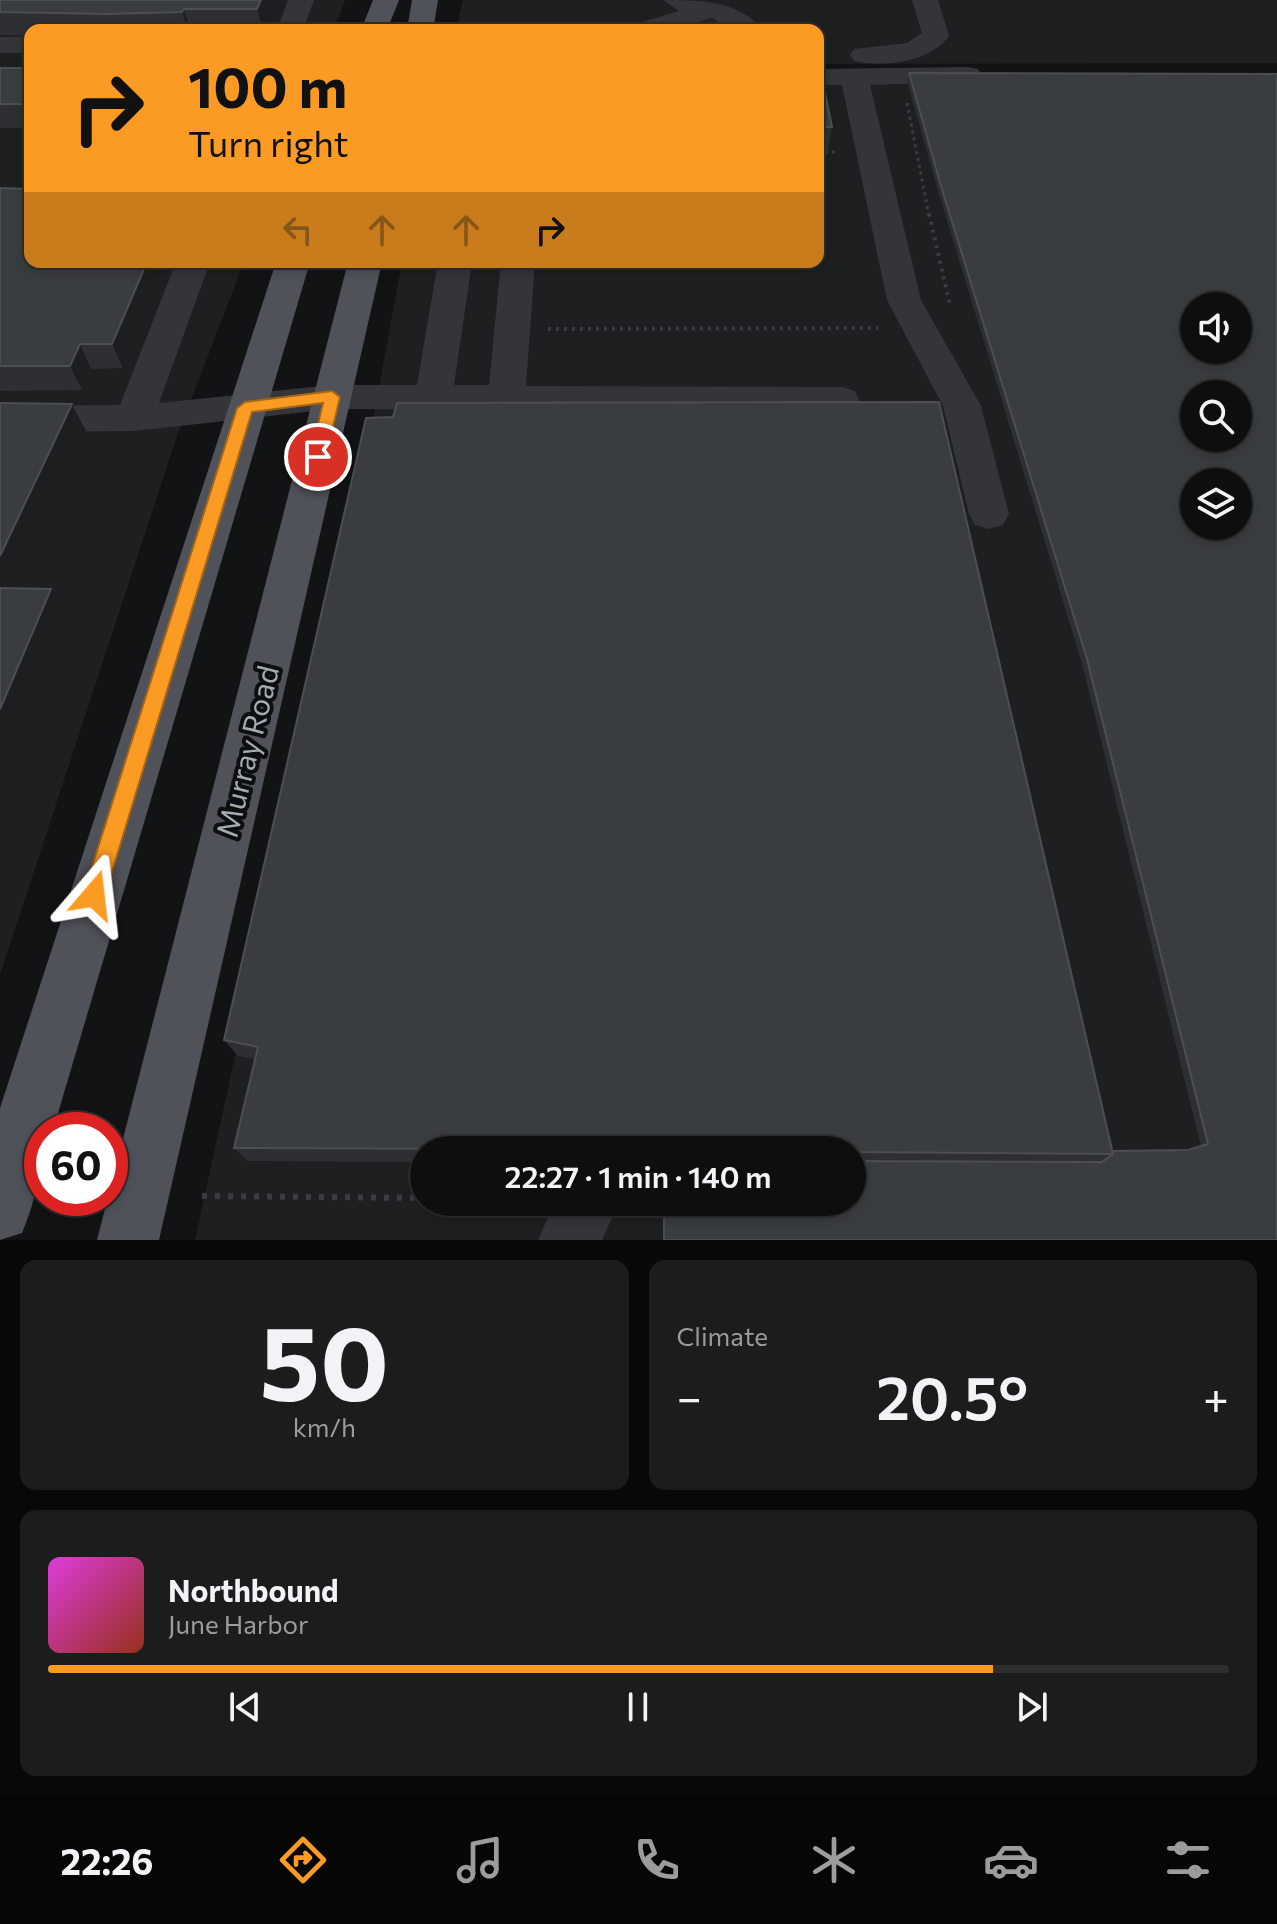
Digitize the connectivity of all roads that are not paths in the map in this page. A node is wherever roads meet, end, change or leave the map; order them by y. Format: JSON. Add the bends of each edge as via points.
{"nodes":[{"id":1,"x":301,"y":0,"type":"edge"},
{"id":2,"x":386,"y":0,"type":"edge"},
{"id":3,"x":425,"y":0,"type":"edge"},
{"id":4,"x":676,"y":0,"type":"edge"},
{"id":5,"x":925,"y":0,"type":"edge"},
{"id":6,"x":715,"y":9,"type":"junction"},
{"id":7,"x":292,"y":24,"type":"edge"},
{"id":8,"x":376,"y":24,"type":"edge"},
{"id":9,"x":421,"y":24,"type":"edge"},
{"id":10,"x":665,"y":24,"type":"edge"},
{"id":11,"x":739,"y":24,"type":"edge"},
{"id":12,"x":0,"y":45,"type":"edge"},
{"id":13,"x":24,"y":45,"type":"edge"},
{"id":14,"x":824,"y":55,"type":"edge"},
{"id":15,"x":997,"y":75,"type":"edge"},
{"id":16,"x":824,"y":77,"type":"edge"},
{"id":17,"x":854,"y":77,"type":"junction"},
{"id":18,"x":191,"y":268,"type":"edge"},
{"id":19,"x":291,"y":268,"type":"edge"},
{"id":20,"x":364,"y":268,"type":"edge"},
{"id":21,"x":454,"y":268,"type":"edge"},
{"id":22,"x":517,"y":268,"type":"edge"},
{"id":23,"x":332,"y":397,"type":"junction"},
{"id":24,"x":433,"y":398,"type":"junction"},
{"id":25,"x":506,"y":398,"type":"junction"},
{"id":26,"x":245,"y":408,"type":"junction"},
{"id":27,"x":134,"y":418,"type":"junction"},
{"id":28,"x":0,"y":419,"type":"edge"},
{"id":29,"x":850,"y":426,"type":"edge"},
{"id":30,"x":989,"y":514,"type":"dead end"},
{"id":31,"x":19,"y":1094,"type":"edge"},
{"id":32,"x":0,"y":1211,"type":"edge"},
{"id":33,"x":581,"y":1216,"type":"edge"},
{"id":34,"x":128,"y":1240,"type":"edge"},
{"id":35,"x":569,"y":1240,"type":"edge"}],
"edges":[{"from":1,"to":7,"type":"lane"},
{"from":2,"to":8,"type":"main road"},
{"from":3,"to":9,"type":"main road"},
{"from":4,"to":6,"type":"lane"},
{"from":5,"to":14,"type":"lane","via":[[936,36],[914,51]]},
{"from":6,"to":10,"type":"lane"},
{"from":6,"to":11,"type":"lane"},
{"from":12,"to":13,"type":"lane"},
{"from":15,"to":17,"type":"lane"},
{"from":16,"to":17,"type":"lane"},
{"from":17,"to":30,"type":"lane","via":[[904,300],[962,406]]},
{"from":18,"to":27,"type":"lane"},
{"from":19,"to":26,"type":"main road"},
{"from":20,"to":23,"type":"main road","name":"Murray Road"},
{"from":21,"to":24,"type":"lane"},
{"from":22,"to":25,"type":"lane"},
{"from":23,"to":24,"type":"lane"},
{"from":23,"to":26,"type":"lane"},
{"from":23,"to":34,"type":"main road","name":"Murray Road"},
{"from":24,"to":25,"type":"lane"},
{"from":25,"to":29,"type":"lane","via":[[842,400]]},
{"from":26,"to":27,"type":"lane"},
{"from":26,"to":31,"type":"main road"},
{"from":27,"to":28,"type":"lane"},
{"from":31,"to":32,"type":"main road"},
{"from":33,"to":35,"type":"lane"}]}
